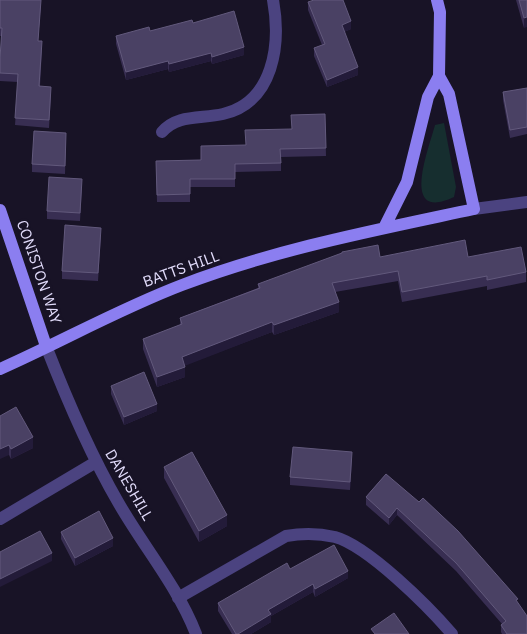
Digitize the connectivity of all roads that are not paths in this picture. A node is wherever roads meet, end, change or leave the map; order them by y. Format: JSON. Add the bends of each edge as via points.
{"nodes":[{"id":1,"x":273,"y":0,"type":"edge"},
{"id":2,"x":437,"y":0,"type":"edge"},
{"id":3,"x":439,"y":76,"type":"junction"},
{"id":4,"x":162,"y":132,"type":"dead end"},
{"id":5,"x":527,"y":202,"type":"edge"},
{"id":6,"x":474,"y":209,"type":"junction"},
{"id":7,"x":0,"y":210,"type":"edge"},
{"id":8,"x":384,"y":228,"type":"junction"},
{"id":9,"x":46,"y":346,"type":"junction"},
{"id":10,"x":0,"y":369,"type":"edge"},
{"id":11,"x":96,"y":462,"type":"junction"},
{"id":12,"x":0,"y":520,"type":"edge"},
{"id":13,"x":178,"y":598,"type":"junction"},
{"id":14,"x":196,"y":634,"type":"edge"},
{"id":15,"x":452,"y":634,"type":"edge"}],
"edges":[{"from":1,"to":4,"type":"street","via":[[274,63],[255,97],[238,110],[179,120],[168,124]]},
{"from":2,"to":3,"type":"street","via":[[440,12]]},
{"from":3,"to":6,"type":"street","via":[[449,94]]},
{"from":3,"to":8,"type":"street","via":[[428,97],[407,182]]},
{"from":5,"to":6,"type":"street","name":"BATTS HILL"},
{"from":6,"to":8,"type":"street","name":"BATTS HILL"},
{"from":7,"to":9,"type":"street","name":"CONISTON WAY"},
{"from":8,"to":9,"type":"street","name":"BATTS HILL","via":[[277,253],[183,284]]},
{"from":9,"to":10,"type":"street","name":"BATTS HILL"},
{"from":9,"to":11,"type":"street","name":"DANESHILL","via":[[70,408]]},
{"from":11,"to":12,"type":"street"},
{"from":11,"to":13,"type":"street","name":"DANESHILL"},
{"from":13,"to":14,"type":"street","name":"DANESHILL"},
{"from":13,"to":15,"type":"street","via":[[286,536],[319,534],[353,545],[413,593]]}]}
